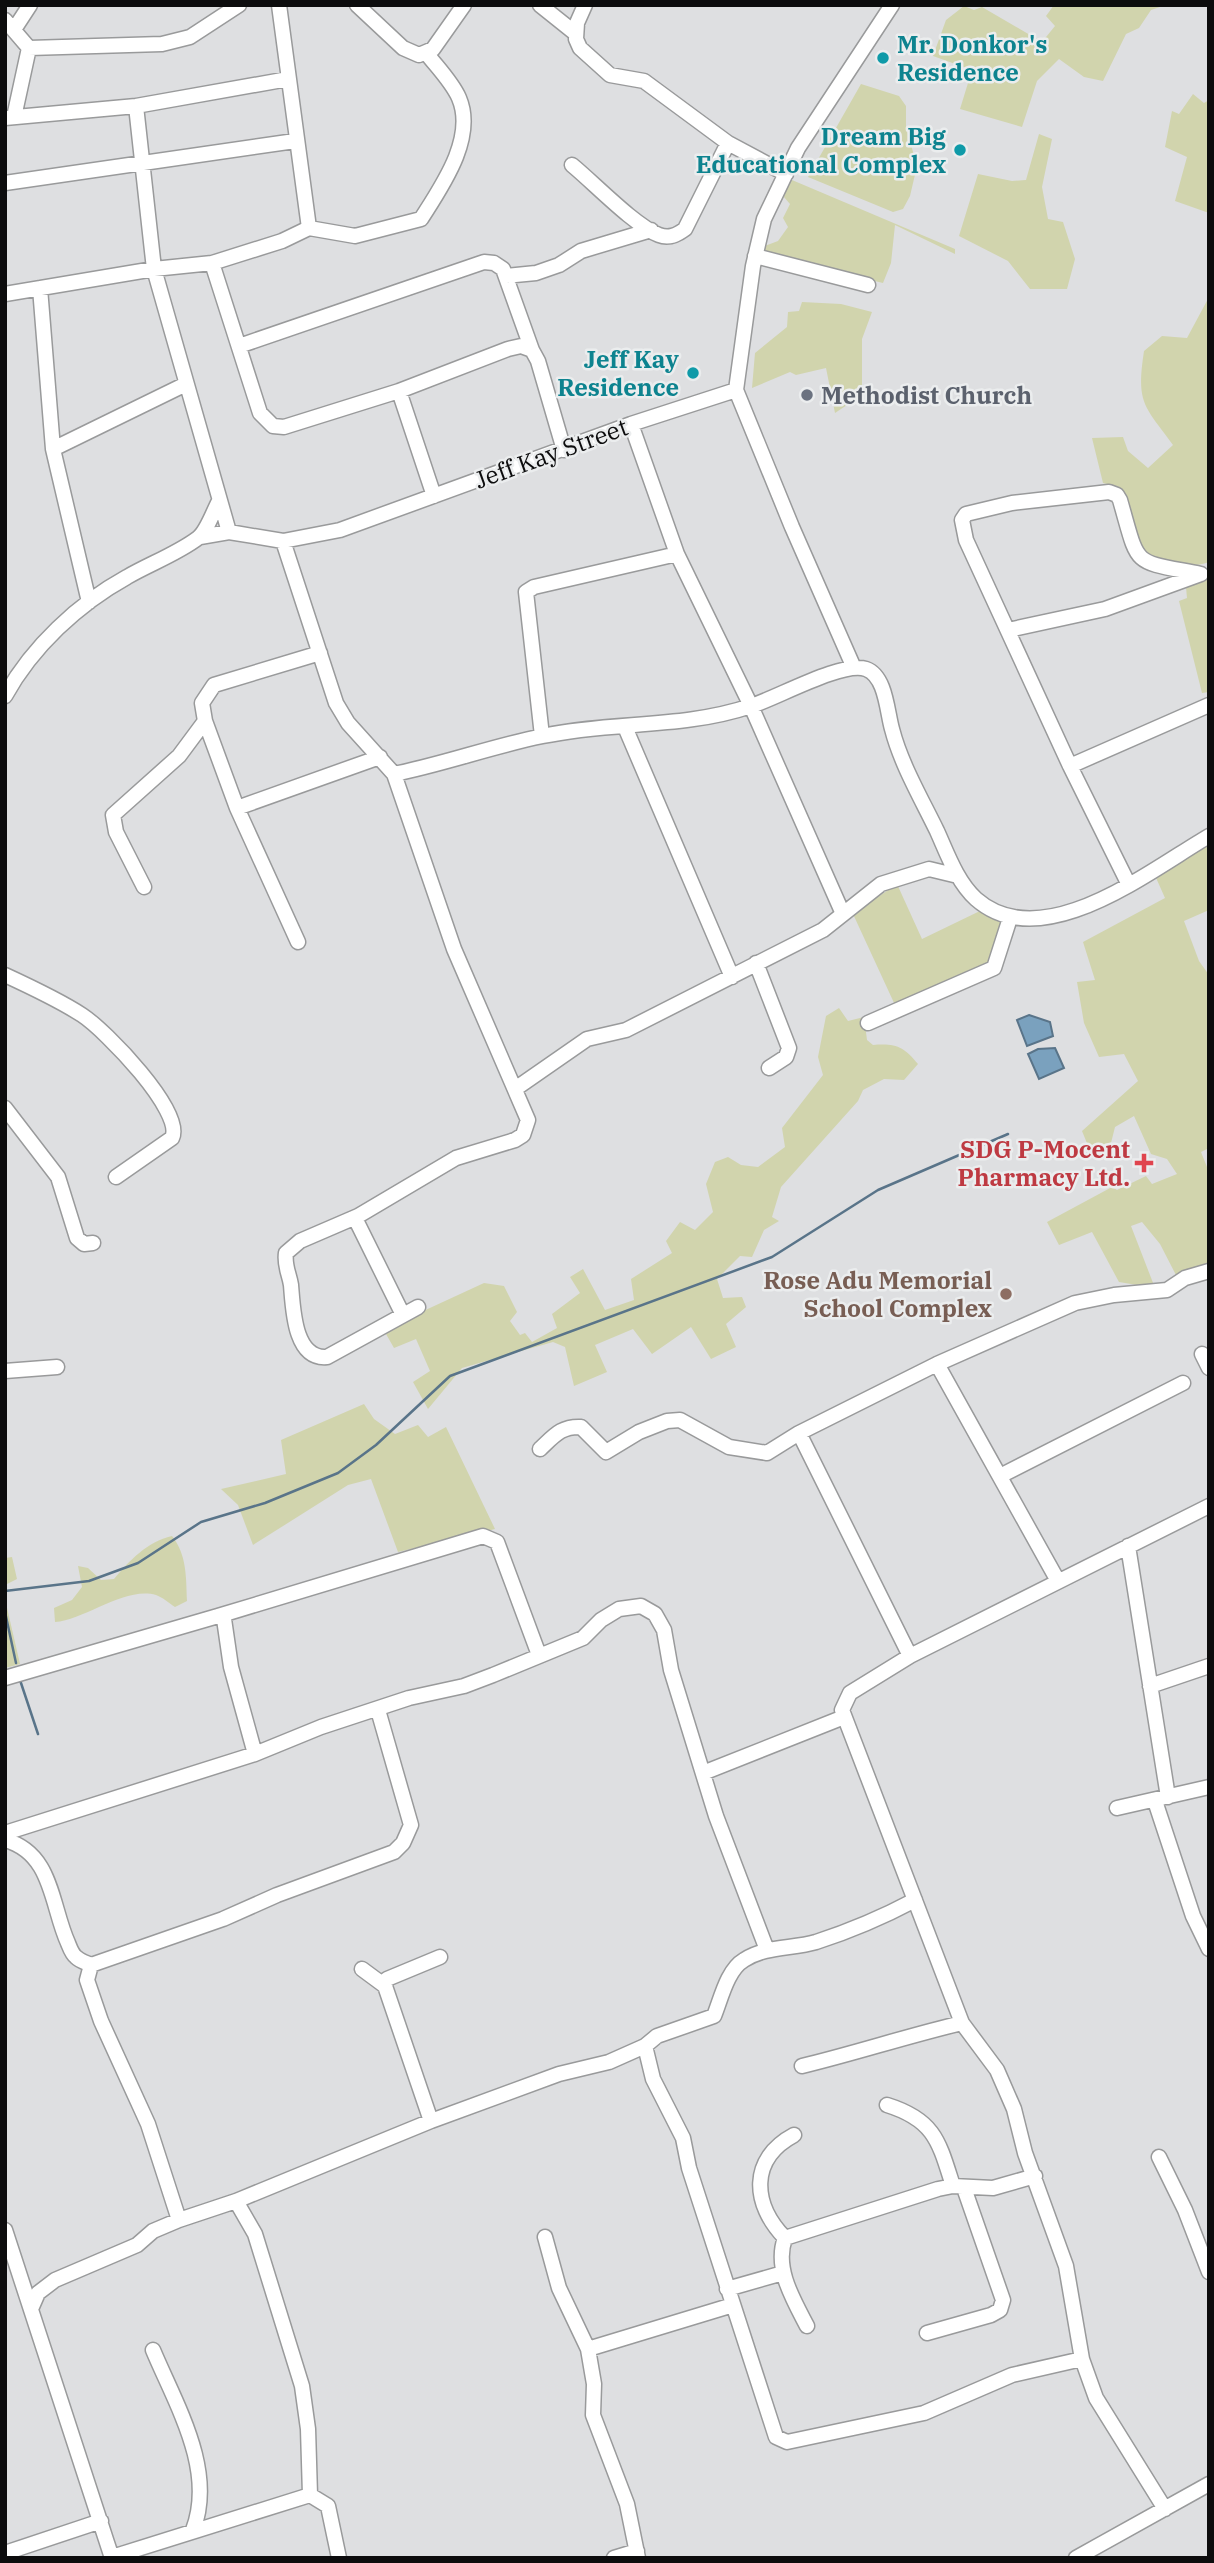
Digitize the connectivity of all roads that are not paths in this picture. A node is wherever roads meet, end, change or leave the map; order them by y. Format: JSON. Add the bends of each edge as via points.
{"nodes":[{"id":1,"x":30,"y":5,"type":"edge"},
{"id":2,"x":239,"y":5,"type":"edge"},
{"id":3,"x":279,"y":5,"type":"edge"},
{"id":4,"x":357,"y":5,"type":"edge"},
{"id":5,"x":464,"y":5,"type":"edge"},
{"id":6,"x":540,"y":5,"type":"edge"},
{"id":7,"x":585,"y":5,"type":"edge"},
{"id":8,"x":892,"y":5,"type":"edge"},
{"id":9,"x":10,"y":24,"type":"edge"},
{"id":10,"x":575,"y":33,"type":"junction"},
{"id":11,"x":29,"y":48,"type":"junction"},
{"id":12,"x":427,"y":54,"type":"junction"},
{"id":13,"x":288,"y":79,"type":"junction"},
{"id":14,"x":136,"y":106,"type":"junction"},
{"id":15,"x":10,"y":118,"type":"edge"},
{"id":16,"x":295,"y":141,"type":"junction"},
{"id":17,"x":728,"y":143,"type":"junction"},
{"id":18,"x":141,"y":163,"type":"junction"},
{"id":19,"x":572,"y":165,"type":"dead end"},
{"id":20,"x":786,"y":174,"type":"junction"},
{"id":21,"x":5,"y":183,"type":"edge"},
{"id":22,"x":309,"y":228,"type":"junction"},
{"id":23,"x":651,"y":230,"type":"junction"},
{"id":24,"x":755,"y":256,"type":"junction"},
{"id":25,"x":212,"y":263,"type":"junction"},
{"id":26,"x":154,"y":269,"type":"junction"},
{"id":27,"x":506,"y":276,"type":"junction"},
{"id":28,"x":868,"y":285,"type":"dead end"},
{"id":29,"x":40,"y":288,"type":"junction"},
{"id":30,"x":5,"y":294,"type":"edge"},
{"id":31,"x":239,"y":346,"type":"junction"},
{"id":32,"x":532,"y":349,"type":"junction"},
{"id":33,"x":186,"y":384,"type":"junction"},
{"id":34,"x":736,"y":390,"type":"junction"},
{"id":35,"x":399,"y":391,"type":"junction"},
{"id":36,"x":631,"y":424,"type":"junction"},
{"id":37,"x":53,"y":449,"type":"junction"},
{"id":38,"x":564,"y":450,"type":"junction"},
{"id":39,"x":434,"y":496,"type":"junction"},
{"id":40,"x":219,"y":501,"type":"junction"},
{"id":41,"x":229,"y":532,"type":"junction"},
{"id":42,"x":200,"y":537,"type":"junction"},
{"id":43,"x":283,"y":541,"type":"junction"},
{"id":44,"x":677,"y":554,"type":"junction"},
{"id":45,"x":1205,"y":572,"type":"edge"},
{"id":46,"x":89,"y":601,"type":"junction"},
{"id":47,"x":1008,"y":630,"type":"junction"},
{"id":48,"x":320,"y":653,"type":"junction"},
{"id":49,"x":854,"y":668,"type":"junction"},
{"id":50,"x":5,"y":696,"type":"edge"},
{"id":51,"x":1209,"y":705,"type":"edge"},
{"id":52,"x":751,"y":706,"type":"junction"},
{"id":53,"x":205,"y":721,"type":"junction"},
{"id":54,"x":625,"y":727,"type":"junction"},
{"id":55,"x":542,"y":736,"type":"junction"},
{"id":56,"x":380,"y":757,"type":"junction"},
{"id":57,"x":1070,"y":766,"type":"junction"},
{"id":58,"x":394,"y":774,"type":"junction"},
{"id":59,"x":237,"y":808,"type":"junction"},
{"id":60,"x":1209,"y":835,"type":"edge"},
{"id":61,"x":958,"y":876,"type":"junction"},
{"id":62,"x":1128,"y":883,"type":"junction"},
{"id":63,"x":144,"y":887,"type":"dead end"},
{"id":64,"x":843,"y":914,"type":"junction"},
{"id":65,"x":1010,"y":918,"type":"junction"},
{"id":66,"x":298,"y":942,"type":"dead end"},
{"id":67,"x":755,"y":963,"type":"junction"},
{"id":68,"x":5,"y":975,"type":"edge"},
{"id":69,"x":733,"y":977,"type":"junction"},
{"id":70,"x":868,"y":1023,"type":"dead end"},
{"id":71,"x":769,"y":1068,"type":"dead end"},
{"id":72,"x":515,"y":1088,"type":"junction"},
{"id":73,"x":5,"y":1108,"type":"edge"},
{"id":74,"x":116,"y":1177,"type":"dead end"},
{"id":75,"x":355,"y":1218,"type":"junction"},
{"id":76,"x":93,"y":1243,"type":"dead end"},
{"id":77,"x":1209,"y":1271,"type":"edge"},
{"id":78,"x":418,"y":1307,"type":"dead end"},
{"id":79,"x":403,"y":1315,"type":"junction"},
{"id":80,"x":937,"y":1364,"type":"junction"},
{"id":81,"x":57,"y":1367,"type":"dead end"},
{"id":82,"x":5,"y":1371,"type":"edge"},
{"id":83,"x":1184,"y":1383,"type":"dead end"},
{"id":84,"x":799,"y":1433,"type":"junction"},
{"id":85,"x":540,"y":1449,"type":"dead end"},
{"id":86,"x":1000,"y":1476,"type":"junction"},
{"id":87,"x":1209,"y":1506,"type":"edge"},
{"id":88,"x":1129,"y":1546,"type":"junction"},
{"id":89,"x":1058,"y":1581,"type":"junction"},
{"id":90,"x":218,"y":1616,"type":"junction"},
{"id":91,"x":538,"y":1655,"type":"junction"},
{"id":92,"x":910,"y":1656,"type":"junction"},
{"id":93,"x":1209,"y":1666,"type":"edge"},
{"id":94,"x":5,"y":1678,"type":"edge"},
{"id":95,"x":1150,"y":1686,"type":"junction"},
{"id":96,"x":378,"y":1710,"type":"junction"},
{"id":97,"x":844,"y":1717,"type":"junction"},
{"id":98,"x":255,"y":1754,"type":"junction"},
{"id":99,"x":703,"y":1773,"type":"junction"},
{"id":100,"x":1209,"y":1787,"type":"edge"},
{"id":101,"x":1162,"y":1799,"type":"junction"},
{"id":102,"x":1116,"y":1808,"type":"dead end"},
{"id":103,"x":5,"y":1833,"type":"edge"},
{"id":104,"x":5,"y":1840,"type":"edge"},
{"id":105,"x":915,"y":1900,"type":"junction"},
{"id":106,"x":1209,"y":1949,"type":"edge"},
{"id":107,"x":767,"y":1950,"type":"junction"},
{"id":108,"x":440,"y":1957,"type":"dead end"},
{"id":109,"x":91,"y":1965,"type":"junction"},
{"id":110,"x":362,"y":1969,"type":"dead end"},
{"id":111,"x":385,"y":1986,"type":"junction"},
{"id":112,"x":962,"y":2023,"type":"junction"},
{"id":113,"x":645,"y":2046,"type":"junction"},
{"id":114,"x":802,"y":2066,"type":"dead end"},
{"id":115,"x":887,"y":2105,"type":"dead end"},
{"id":116,"x":431,"y":2121,"type":"junction"},
{"id":117,"x":794,"y":2135,"type":"dead end"},
{"id":118,"x":1159,"y":2157,"type":"dead end"},
{"id":119,"x":1035,"y":2176,"type":"junction"},
{"id":120,"x":958,"y":2187,"type":"junction"},
{"id":121,"x":236,"y":2201,"type":"junction"},
{"id":122,"x":179,"y":2220,"type":"junction"},
{"id":123,"x":5,"y":2230,"type":"edge"},
{"id":124,"x":545,"y":2237,"type":"dead end"},
{"id":125,"x":785,"y":2238,"type":"junction"},
{"id":126,"x":1209,"y":2272,"type":"edge"},
{"id":127,"x":783,"y":2273,"type":"junction"},
{"id":128,"x":727,"y":2289,"type":"junction"},
{"id":129,"x":733,"y":2305,"type":"junction"},
{"id":130,"x":31,"y":2309,"type":"junction"},
{"id":131,"x":807,"y":2326,"type":"dead end"},
{"id":132,"x":927,"y":2333,"type":"dead end"},
{"id":133,"x":588,"y":2349,"type":"junction"},
{"id":134,"x":153,"y":2350,"type":"dead end"},
{"id":135,"x":1082,"y":2358,"type":"junction"},
{"id":136,"x":1209,"y":2484,"type":"edge"},
{"id":137,"x":310,"y":2495,"type":"junction"},
{"id":138,"x":1165,"y":2509,"type":"junction"},
{"id":139,"x":101,"y":2521,"type":"junction"},
{"id":140,"x":193,"y":2530,"type":"junction"},
{"id":141,"x":5,"y":2553,"type":"edge"},
{"id":142,"x":637,"y":2555,"type":"edge"},
{"id":143,"x":112,"y":2557,"type":"edge"},
{"id":144,"x":339,"y":2558,"type":"edge"},
{"id":145,"x":614,"y":2558,"type":"edge"},
{"id":146,"x":1076,"y":2558,"type":"edge"}],
"edges":[{"from":1,"to":9,"type":"street"},
{"from":2,"to":11,"type":"street","via":[[190,37],[162,44]]},
{"from":3,"to":13,"type":"street"},
{"from":4,"to":12,"type":"street","via":[[403,48]]},
{"from":5,"to":12,"type":"street"},
{"from":6,"to":10,"type":"street"},
{"from":7,"to":10,"type":"street"},
{"from":8,"to":20,"type":"street"},
{"from":9,"to":11,"type":"street"},
{"from":10,"to":17,"type":"street","via":[[580,48],[610,75],[644,81]]},
{"from":11,"to":15,"type":"street"},
{"from":12,"to":22,"type":"street","via":[[456,92],[464,124],[462,140],[421,219],[355,236]]},
{"from":13,"to":14,"type":"street"},
{"from":13,"to":16,"type":"street"},
{"from":14,"to":15,"type":"street"},
{"from":14,"to":18,"type":"street"},
{"from":16,"to":18,"type":"street"},
{"from":16,"to":22,"type":"street"},
{"from":17,"to":20,"type":"street"},
{"from":17,"to":23,"type":"street","via":[[685,229],[676,236],[660,236]]},
{"from":18,"to":21,"type":"street"},
{"from":18,"to":26,"type":"street"},
{"from":19,"to":23,"type":"street"},
{"from":20,"to":24,"type":"street","via":[[764,219]]},
{"from":22,"to":25,"type":"street","via":[[282,242]]},
{"from":23,"to":27,"type":"street","via":[[580,251],[536,273]]},
{"from":24,"to":28,"type":"street"},
{"from":24,"to":34,"type":"street"},
{"from":25,"to":26,"type":"street"},
{"from":25,"to":31,"type":"street"},
{"from":26,"to":29,"type":"street"},
{"from":26,"to":33,"type":"street"},
{"from":27,"to":31,"type":"street","via":[[494,263],[475,264]]},
{"from":27,"to":32,"type":"street"},
{"from":29,"to":30,"type":"street"},
{"from":29,"to":37,"type":"street"},
{"from":31,"to":35,"type":"street","via":[[260,413],[272,426],[284,427]]},
{"from":32,"to":35,"type":"street","via":[[508,349]]},
{"from":32,"to":38,"type":"street"},
{"from":33,"to":37,"type":"street"},
{"from":33,"to":40,"type":"street"},
{"from":34,"to":36,"type":"street","name":"Jeff Kay Street"},
{"from":34,"to":49,"type":"street"},
{"from":35,"to":39,"type":"street"},
{"from":36,"to":38,"type":"street","name":"Jeff Kay Street"},
{"from":36,"to":44,"type":"street"},
{"from":37,"to":46,"type":"street"},
{"from":38,"to":39,"type":"street","name":"Jeff Kay Street"},
{"from":39,"to":43,"type":"street","name":"Jeff Kay Street","via":[[340,530]]},
{"from":40,"to":41,"type":"street"},
{"from":40,"to":42,"type":"street"},
{"from":41,"to":42,"type":"street","name":"Jeff Kay Street"},
{"from":41,"to":43,"type":"street","name":"Jeff Kay Street"},
{"from":42,"to":46,"type":"street","name":"Jeff Kay Street"},
{"from":43,"to":48,"type":"street"},
{"from":44,"to":52,"type":"street"},
{"from":44,"to":55,"type":"street","via":[[526,592]]},
{"from":45,"to":47,"type":"street","via":[[1105,609]]},
{"from":45,"to":47,"type":"street","via":[[1140,559],[1133,551],[1120,500],[1109,492],[1012,503],[966,514],[962,520],[966,540]]},
{"from":46,"to":50,"type":"street","name":"Jeff Kay Street","via":[[51,636]]},
{"from":47,"to":57,"type":"street"},
{"from":48,"to":53,"type":"street","via":[[214,685],[202,703]]},
{"from":48,"to":56,"type":"street","via":[[335,703]]},
{"from":49,"to":52,"type":"street"},
{"from":49,"to":61,"type":"street","via":[[871,671],[880,681],[895,741]]},
{"from":51,"to":57,"type":"street"},
{"from":52,"to":54,"type":"street","via":[[705,719]]},
{"from":52,"to":64,"type":"street"},
{"from":53,"to":59,"type":"street"},
{"from":53,"to":63,"type":"street","via":[[179,756],[113,815],[116,832]]},
{"from":54,"to":55,"type":"street"},
{"from":54,"to":69,"type":"street"},
{"from":55,"to":58,"type":"street"},
{"from":56,"to":58,"type":"street"},
{"from":56,"to":59,"type":"street"},
{"from":57,"to":62,"type":"street"},
{"from":58,"to":72,"type":"street","via":[[454,949]]},
{"from":59,"to":66,"type":"street"},
{"from":60,"to":62,"type":"street"},
{"from":61,"to":64,"type":"street","via":[[929,869],[906,873],[881,884]]},
{"from":61,"to":65,"type":"street","via":[[975,898]]},
{"from":62,"to":65,"type":"street","via":[[1074,912],[1053,918]]},
{"from":64,"to":67,"type":"street","via":[[823,930]]},
{"from":65,"to":70,"type":"street","via":[[994,968]]},
{"from":67,"to":69,"type":"street"},
{"from":67,"to":71,"type":"street","via":[[789,1048],[786,1056]]},
{"from":68,"to":74,"type":"street","via":[[83,1016],[107,1036],[170,1115],[172,1138]]},
{"from":69,"to":72,"type":"street","via":[[626,1030],[587,1039]]},
{"from":72,"to":75,"type":"street","via":[[528,1120],[523,1135],[456,1158]]},
{"from":73,"to":76,"type":"street","via":[[58,1177],[77,1238],[84,1244]]},
{"from":75,"to":79,"type":"street"},
{"from":75,"to":79,"type":"street","via":[[300,1241],[286,1253],[295,1322],[305,1346],[312,1354],[327,1357]]},
{"from":77,"to":80,"type":"street","via":[[1185,1278],[1167,1290],[1075,1303]]},
{"from":78,"to":79,"type":"street"},
{"from":80,"to":84,"type":"street"},
{"from":80,"to":86,"type":"street"},
{"from":81,"to":82,"type":"street"},
{"from":83,"to":86,"type":"street"},
{"from":84,"to":85,"type":"street","via":[[757,1453],[729,1447],[690,1423],[667,1421],[606,1452],[581,1427],[569,1426],[562,1427]]},
{"from":84,"to":92,"type":"street"},
{"from":86,"to":89,"type":"street"},
{"from":87,"to":88,"type":"street"},
{"from":88,"to":89,"type":"street"},
{"from":88,"to":95,"type":"street"},
{"from":89,"to":92,"type":"street"},
{"from":90,"to":91,"type":"street","via":[[483,1536],[497,1542]]},
{"from":90,"to":94,"type":"street"},
{"from":90,"to":98,"type":"street","via":[[224,1619],[231,1667]]},
{"from":91,"to":96,"type":"street","via":[[464,1686]]},
{"from":91,"to":99,"type":"street","via":[[583,1638],[619,1609],[641,1606],[655,1614],[664,1630],[671,1670]]},
{"from":92,"to":97,"type":"street","via":[[850,1693],[844,1701]]},
{"from":93,"to":95,"type":"street"},
{"from":95,"to":101,"type":"street"},
{"from":96,"to":98,"type":"street"},
{"from":96,"to":109,"type":"street","via":[[411,1825],[394,1852]]},
{"from":97,"to":99,"type":"street"},
{"from":97,"to":105,"type":"street"},
{"from":98,"to":103,"type":"street"},
{"from":99,"to":107,"type":"street"},
{"from":100,"to":101,"type":"street"},
{"from":101,"to":102,"type":"street"},
{"from":101,"to":106,"type":"street","via":[[1193,1916]]},
{"from":104,"to":109,"type":"street","via":[[33,1856],[48,1877],[60,1926],[75,1957]]},
{"from":105,"to":107,"type":"street","via":[[815,1942]]},
{"from":105,"to":112,"type":"street"},
{"from":107,"to":113,"type":"street","via":[[733,1970],[714,2016],[657,2036]]},
{"from":108,"to":111,"type":"street","via":[[402,1970],[387,1979]]},
{"from":109,"to":122,"type":"street","via":[[87,1980],[101,2021],[148,2124]]},
{"from":110,"to":111,"type":"street"},
{"from":111,"to":116,"type":"street"},
{"from":112,"to":114,"type":"street"},
{"from":112,"to":119,"type":"street","via":[[997,2070]]},
{"from":113,"to":116,"type":"street","via":[[610,2062],[559,2074]]},
{"from":113,"to":128,"type":"street","via":[[653,2079],[683,2138]]},
{"from":115,"to":120,"type":"street","via":[[909,2112],[934,2133]]},
{"from":116,"to":121,"type":"street"},
{"from":117,"to":125,"type":"street","via":[[762,2162],[759,2180],[771,2224]]},
{"from":118,"to":126,"type":"street"},
{"from":119,"to":120,"type":"street","via":[[1011,2185]]},
{"from":119,"to":135,"type":"street","via":[[1066,2266]]},
{"from":120,"to":125,"type":"street"},
{"from":120,"to":132,"type":"street","via":[[1003,2300],[1000,2310],[991,2315]]},
{"from":121,"to":122,"type":"street"},
{"from":121,"to":137,"type":"street","via":[[255,2234],[302,2386]]},
{"from":122,"to":130,"type":"street","via":[[153,2231],[137,2245],[55,2280],[38,2293]]},
{"from":123,"to":130,"type":"street"},
{"from":124,"to":133,"type":"street","via":[[559,2288]]},
{"from":125,"to":127,"type":"street","via":[[780,2259]]},
{"from":127,"to":128,"type":"street"},
{"from":127,"to":131,"type":"street"},
{"from":128,"to":129,"type":"street"},
{"from":129,"to":133,"type":"street"},
{"from":129,"to":135,"type":"street","via":[[771,2426],[776,2437],[787,2442],[924,2413],[1012,2375]]},
{"from":130,"to":139,"type":"street"},
{"from":133,"to":142,"type":"street","via":[[593,2415],[626,2504]]},
{"from":134,"to":140,"type":"street","via":[[188,2434],[198,2473],[202,2500]]},
{"from":135,"to":138,"type":"street","via":[[1096,2398]]},
{"from":136,"to":138,"type":"street"},
{"from":137,"to":140,"type":"street"},
{"from":137,"to":144,"type":"street","via":[[328,2505]]},
{"from":138,"to":146,"type":"street"},
{"from":139,"to":141,"type":"street"},
{"from":139,"to":143,"type":"street"},
{"from":140,"to":143,"type":"street"},
{"from":142,"to":145,"type":"street"}]}
